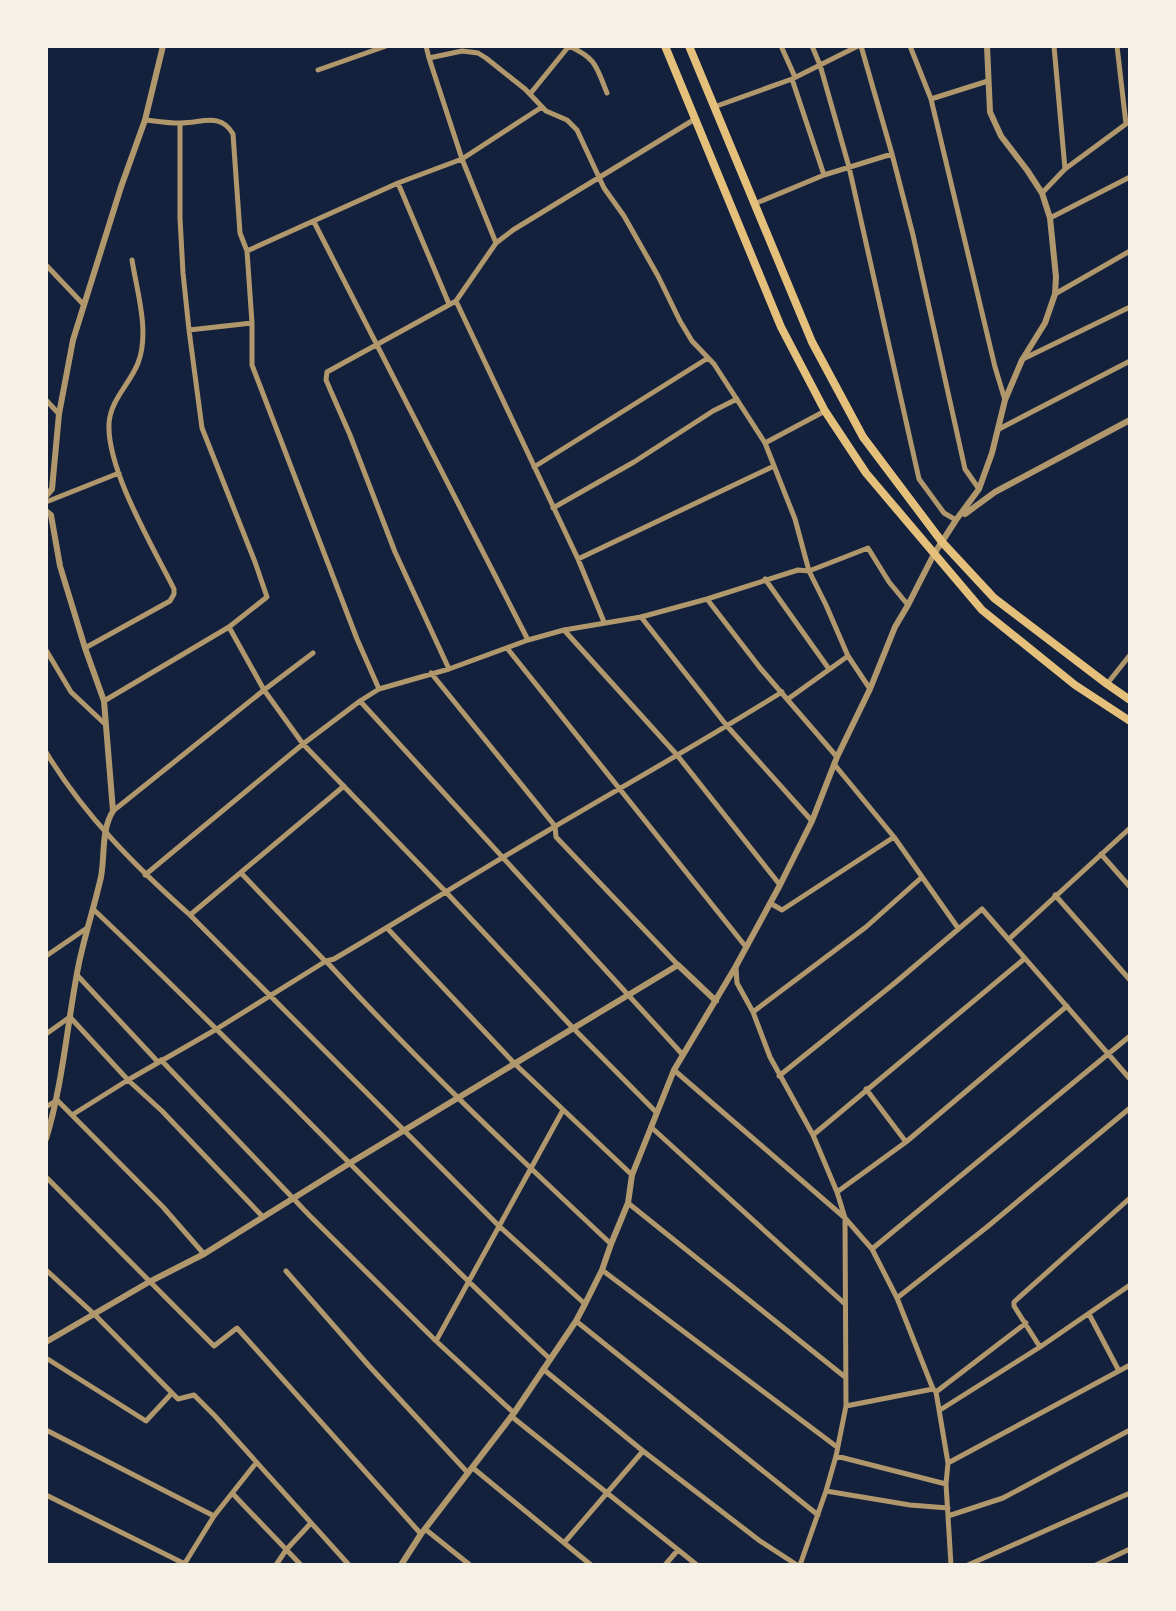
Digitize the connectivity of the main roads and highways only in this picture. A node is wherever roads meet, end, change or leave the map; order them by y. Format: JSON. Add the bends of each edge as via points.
{"nodes":[{"id":1,"x":665,"y":46,"type":"edge"},
{"id":2,"x":689,"y":46,"type":"edge"},
{"id":3,"x":1130,"y":700,"type":"edge"},
{"id":4,"x":1130,"y":721,"type":"edge"}],
"edges":[{"from":1,"to":4,"type":"highway","via":[[781,327],[825,411],[866,473],[982,610],[1075,685]]},
{"from":2,"to":3,"type":"highway","via":[[812,342],[863,437],[942,542],[994,598]]}]}
